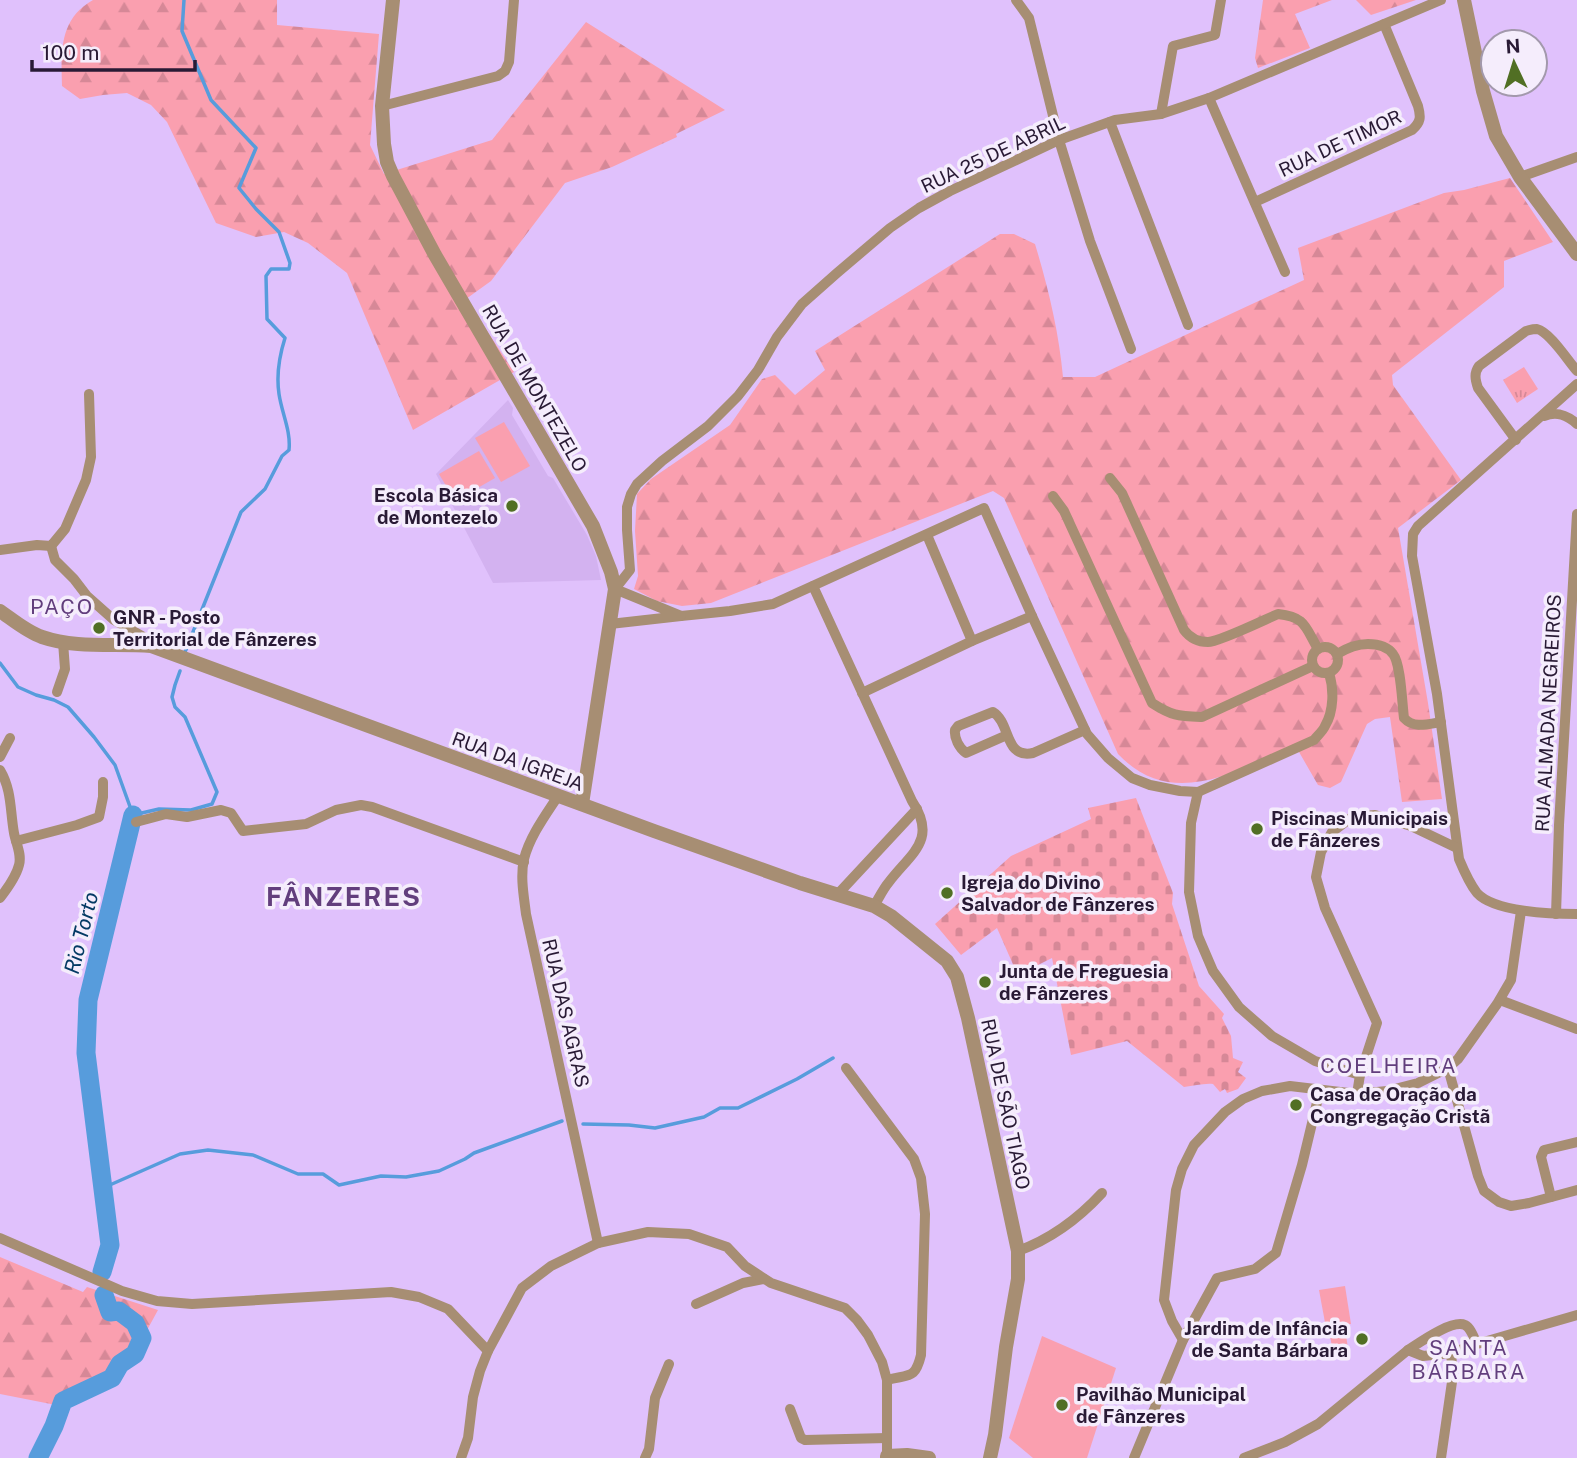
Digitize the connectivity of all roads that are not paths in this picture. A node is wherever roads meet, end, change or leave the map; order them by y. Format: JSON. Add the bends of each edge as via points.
{"nodes":[{"id":1,"x":393,"y":0,"type":"edge"},
{"id":2,"x":514,"y":0,"type":"edge"},
{"id":3,"x":1016,"y":0,"type":"edge"},
{"id":4,"x":1221,"y":0,"type":"edge"},
{"id":5,"x":1441,"y":0,"type":"edge"},
{"id":6,"x":1464,"y":0,"type":"edge"},
{"id":7,"x":1384,"y":24,"type":"junction"},
{"id":8,"x":1209,"y":98,"type":"junction"},
{"id":9,"x":382,"y":106,"type":"junction"},
{"id":10,"x":1161,"y":114,"type":"junction"},
{"id":11,"x":1110,"y":122,"type":"junction"},
{"id":12,"x":1059,"y":140,"type":"junction"},
{"id":13,"x":1577,"y":158,"type":"edge"},
{"id":14,"x":1520,"y":177,"type":"junction"},
{"id":15,"x":1255,"y":202,"type":"junction"},
{"id":16,"x":1577,"y":254,"type":"edge"},
{"id":17,"x":1285,"y":272,"type":"dead end"},
{"id":18,"x":1188,"y":325,"type":"dead end"},
{"id":19,"x":1131,"y":349,"type":"dead end"},
{"id":20,"x":1577,"y":372,"type":"edge"},
{"id":21,"x":1577,"y":384,"type":"edge"},
{"id":22,"x":89,"y":394,"type":"dead end"},
{"id":23,"x":1541,"y":417,"type":"junction"},
{"id":24,"x":1577,"y":424,"type":"edge"},
{"id":25,"x":1516,"y":440,"type":"junction"},
{"id":26,"x":1110,"y":478,"type":"dead end"},
{"id":27,"x":1053,"y":496,"type":"dead end"},
{"id":28,"x":1577,"y":514,"type":"edge"},
{"id":29,"x":927,"y":535,"type":"junction"},
{"id":30,"x":51,"y":546,"type":"junction"},
{"id":31,"x":0,"y":550,"type":"edge"},
{"id":32,"x":813,"y":586,"type":"junction"},
{"id":33,"x":615,"y":589,"type":"junction"},
{"id":34,"x":0,"y":611,"type":"edge"},
{"id":35,"x":681,"y":616,"type":"junction"},
{"id":36,"x":1032,"y":617,"type":"junction"},
{"id":37,"x":610,"y":624,"type":"junction"},
{"id":38,"x":972,"y":641,"type":"junction"},
{"id":39,"x":64,"y":642,"type":"junction"},
{"id":40,"x":152,"y":646,"type":"junction"},
{"id":41,"x":1318,"y":649,"type":"junction"},
{"id":42,"x":1337,"y":653,"type":"junction"},
{"id":43,"x":1313,"y":666,"type":"junction"},
{"id":44,"x":1329,"y":673,"type":"junction"},
{"id":45,"x":57,"y":692,"type":"dead end"},
{"id":46,"x":862,"y":693,"type":"junction"},
{"id":47,"x":1441,"y":722,"type":"junction"},
{"id":48,"x":1085,"y":730,"type":"junction"},
{"id":49,"x":1007,"y":735,"type":"junction"},
{"id":50,"x":10,"y":738,"type":"dead end"},
{"id":51,"x":0,"y":757,"type":"edge"},
{"id":52,"x":0,"y":770,"type":"edge"},
{"id":53,"x":103,"y":782,"type":"dead end"},
{"id":54,"x":1198,"y":792,"type":"junction"},
{"id":55,"x":558,"y":796,"type":"junction"},
{"id":56,"x":582,"y":804,"type":"junction"},
{"id":57,"x":917,"y":809,"type":"junction"},
{"id":58,"x":136,"y":822,"type":"dead end"},
{"id":59,"x":16,"y":841,"type":"junction"},
{"id":60,"x":1457,"y":848,"type":"junction"},
{"id":61,"x":524,"y":862,"type":"junction"},
{"id":62,"x":837,"y":895,"type":"junction"},
{"id":63,"x":0,"y":898,"type":"edge"},
{"id":64,"x":874,"y":906,"type":"junction"},
{"id":65,"x":1521,"y":911,"type":"junction"},
{"id":66,"x":1556,"y":914,"type":"junction"},
{"id":67,"x":1577,"y":914,"type":"edge"},
{"id":68,"x":1500,"y":1000,"type":"junction"},
{"id":69,"x":1577,"y":1029,"type":"edge"},
{"id":70,"x":846,"y":1068,"type":"dead end"},
{"id":71,"x":1448,"y":1068,"type":"junction"},
{"id":72,"x":1360,"y":1075,"type":"junction"},
{"id":73,"x":1320,"y":1090,"type":"junction"},
{"id":74,"x":1357,"y":1094,"type":"junction"},
{"id":75,"x":1577,"y":1142,"type":"edge"},
{"id":76,"x":1577,"y":1190,"type":"edge"},
{"id":77,"x":1102,"y":1193,"type":"dead end"},
{"id":78,"x":1551,"y":1197,"type":"junction"},
{"id":79,"x":0,"y":1238,"type":"edge"},
{"id":80,"x":598,"y":1243,"type":"junction"},
{"id":81,"x":1018,"y":1251,"type":"junction"},
{"id":82,"x":764,"y":1279,"type":"junction"},
{"id":83,"x":696,"y":1304,"type":"dead end"},
{"id":84,"x":1577,"y":1315,"type":"edge"},
{"id":85,"x":1183,"y":1340,"type":"junction"},
{"id":86,"x":1477,"y":1344,"type":"junction"},
{"id":87,"x":1408,"y":1350,"type":"junction"},
{"id":88,"x":488,"y":1351,"type":"junction"},
{"id":89,"x":1451,"y":1353,"type":"junction"},
{"id":90,"x":669,"y":1364,"type":"dead end"},
{"id":91,"x":887,"y":1380,"type":"junction"},
{"id":92,"x":790,"y":1409,"type":"dead end"},
{"id":93,"x":887,"y":1438,"type":"junction"},
{"id":94,"x":887,"y":1457,"type":"edge"},
{"id":95,"x":461,"y":1458,"type":"edge"},
{"id":96,"x":645,"y":1458,"type":"edge"},
{"id":97,"x":929,"y":1458,"type":"edge"},
{"id":98,"x":990,"y":1458,"type":"edge"},
{"id":99,"x":1134,"y":1458,"type":"edge"},
{"id":100,"x":1244,"y":1458,"type":"edge"},
{"id":101,"x":1441,"y":1458,"type":"edge"}],
"edges":[{"from":1,"to":9,"type":"street","name":"RUA DE MONTEZELO"},
{"from":2,"to":9,"type":"street","via":[[505,71]]},
{"from":3,"to":12,"type":"street","via":[[1029,18]]},
{"from":4,"to":10,"type":"street","via":[[1215,35],[1174,46]]},
{"from":5,"to":7,"type":"street","name":"RUA 25 DE ABRIL"},
{"from":6,"to":14,"type":"street","via":[[1488,111],[1496,136]]},
{"from":7,"to":8,"type":"street","name":"RUA 25 DE ABRIL"},
{"from":7,"to":15,"type":"street","name":"RUA DE TIMOR","via":[[1418,106],[1419,124]]},
{"from":8,"to":10,"type":"street","name":"RUA 25 DE ABRIL"},
{"from":8,"to":15,"type":"street"},
{"from":9,"to":33,"type":"street","name":"RUA DE MONTEZELO","via":[[384,144],[393,176],[593,526]]},
{"from":10,"to":11,"type":"street","name":"RUA 25 DE ABRIL"},
{"from":11,"to":12,"type":"street","name":"RUA 25 DE ABRIL"},
{"from":11,"to":18,"type":"street"},
{"from":12,"to":19,"type":"street","via":[[1090,241]]},
{"from":12,"to":33,"type":"street","name":"RUA 25 DE ABRIL","via":[[919,208],[803,304],[738,396],[631,494],[627,507],[630,570]]},
{"from":13,"to":14,"type":"street"},
{"from":14,"to":16,"type":"street"},
{"from":15,"to":17,"type":"street"},
{"from":20,"to":25,"type":"street","via":[[1548,335],[1534,329],[1479,366],[1475,371],[1478,388]]},
{"from":21,"to":23,"type":"street"},
{"from":22,"to":30,"type":"street","via":[[91,457],[86,480],[65,529]]},
{"from":23,"to":24,"type":"street","via":[[1558,413]]},
{"from":23,"to":25,"type":"street"},
{"from":25,"to":47,"type":"street","via":[[1413,534],[1412,556]]},
{"from":26,"to":41,"type":"street","via":[[1122,493],[1190,637],[1211,643],[1278,614],[1289,615],[1305,626]]},
{"from":27,"to":43,"type":"street","via":[[1152,702],[1168,713],[1202,717]]},
{"from":28,"to":66,"type":"street","name":"RUA ALMADA NEGREIROS"},
{"from":29,"to":32,"type":"street"},
{"from":29,"to":36,"type":"street","via":[[984,508]]},
{"from":29,"to":38,"type":"street"},
{"from":30,"to":31,"type":"street"},
{"from":30,"to":40,"type":"street","via":[[55,560],[86,596]]},
{"from":32,"to":35,"type":"street","via":[[773,604]]},
{"from":32,"to":46,"type":"street"},
{"from":33,"to":35,"type":"street"},
{"from":33,"to":37,"type":"street","name":"RUA DE MONTEZELO"},
{"from":34,"to":39,"type":"street","name":"RUA DA IGREJA","via":[[40,637]]},
{"from":35,"to":37,"type":"street"},
{"from":36,"to":38,"type":"street"},
{"from":36,"to":48,"type":"street"},
{"from":37,"to":56,"type":"street","name":"RUA DE MONTEZELO"},
{"from":38,"to":46,"type":"street"},
{"from":39,"to":40,"type":"street","name":"RUA DA IGREJA"},
{"from":39,"to":45,"type":"street","via":[[65,669]]},
{"from":40,"to":55,"type":"street","name":"RUA DA IGREJA"},
{"from":41,"to":42,"type":"street","via":[[1331,648]]},
{"from":41,"to":43,"type":"street"},
{"from":42,"to":44,"type":"street","via":[[1339,664]]},
{"from":42,"to":47,"type":"street","via":[[1364,644],[1387,648],[1397,662],[1405,718],[1419,725]]},
{"from":43,"to":44,"type":"street"},
{"from":44,"to":54,"type":"street","via":[[1333,692],[1330,714],[1314,740]]},
{"from":46,"to":57,"type":"street"},
{"from":47,"to":60,"type":"street"},
{"from":48,"to":49,"type":"street","via":[[1026,754],[1014,749]]},
{"from":48,"to":54,"type":"street","via":[[1132,778]]},
{"from":49,"to":49,"type":"street","via":[[993,712],[954,730],[966,753]]},
{"from":50,"to":51,"type":"street"},
{"from":52,"to":59,"type":"street","via":[[10,796]]},
{"from":53,"to":59,"type":"street","via":[[99,817]]},
{"from":54,"to":72,"type":"street","via":[[1191,823],[1189,892],[1198,936],[1213,971],[1239,1007],[1272,1036],[1315,1061]]},
{"from":55,"to":56,"type":"street","name":"RUA DA IGREJA"},
{"from":55,"to":61,"type":"street","name":"RUA DAS AGRAS","via":[[533,836]]},
{"from":56,"to":62,"type":"street","name":"RUA DA IGREJA"},
{"from":57,"to":62,"type":"street"},
{"from":57,"to":64,"type":"street","via":[[923,837]]},
{"from":58,"to":61,"type":"street","via":[[166,814],[187,817],[221,810],[231,813],[243,831],[306,824],[361,805]]},
{"from":59,"to":63,"type":"street","via":[[19,867]]},
{"from":60,"to":65,"type":"street","via":[[1478,895]]},
{"from":60,"to":72,"type":"street","via":[[1375,815],[1352,817],[1332,832],[1321,852],[1316,877],[1325,908],[1377,1023]]},
{"from":61,"to":80,"type":"street","name":"RUA DAS AGRAS","via":[[526,914]]},
{"from":62,"to":64,"type":"street","name":"RUA DA IGREJA"},
{"from":64,"to":81,"type":"street","name":"RUA DE SÃO TIAGO","via":[[947,961],[957,977]]},
{"from":65,"to":66,"type":"street"},
{"from":65,"to":68,"type":"street","via":[[1511,980]]},
{"from":66,"to":67,"type":"street"},
{"from":68,"to":69,"type":"street"},
{"from":68,"to":71,"type":"street"},
{"from":70,"to":91,"type":"street","via":[[914,1159],[921,1178],[925,1214],[921,1355],[913,1375]]},
{"from":71,"to":74,"type":"street","via":[[1418,1083]]},
{"from":71,"to":78,"type":"street","via":[[1484,1191],[1511,1206]]},
{"from":72,"to":74,"type":"street"},
{"from":73,"to":74,"type":"street"},
{"from":73,"to":85,"type":"street","via":[[1276,1252],[1255,1269],[1217,1278]]},
{"from":73,"to":85,"type":"street","via":[[1290,1086],[1253,1095],[1225,1112],[1194,1145],[1176,1190],[1164,1300]]},
{"from":75,"to":78,"type":"street","via":[[1544,1150],[1541,1157]]},
{"from":76,"to":78,"type":"street"},
{"from":77,"to":81,"type":"street","via":[[1068,1225]]},
{"from":79,"to":88,"type":"street","via":[[122,1291],[157,1301],[192,1304],[391,1292],[419,1297],[448,1309]]},
{"from":80,"to":82,"type":"street","via":[[648,1231],[689,1234],[727,1247]]},
{"from":80,"to":88,"type":"street","via":[[551,1266],[522,1288]]},
{"from":81,"to":98,"type":"street","name":"RUA DE SÃO TIAGO","via":[[1018,1279]]},
{"from":82,"to":83,"type":"street"},
{"from":82,"to":91,"type":"street","via":[[845,1308],[868,1335]]},
{"from":84,"to":86,"type":"street"},
{"from":85,"to":99,"type":"street"},
{"from":86,"to":87,"type":"street","via":[[1468,1328],[1460,1324]]},
{"from":86,"to":89,"type":"street"},
{"from":87,"to":89,"type":"street","via":[[1423,1356]]},
{"from":87,"to":100,"type":"street","via":[[1318,1424]]},
{"from":88,"to":95,"type":"street"},
{"from":89,"to":101,"type":"street","via":[[1453,1375]]},
{"from":90,"to":96,"type":"street","via":[[655,1398]]},
{"from":91,"to":93,"type":"street"},
{"from":92,"to":93,"type":"street","via":[[806,1440]]},
{"from":93,"to":94,"type":"street"},
{"from":94,"to":97,"type":"street"}]}
